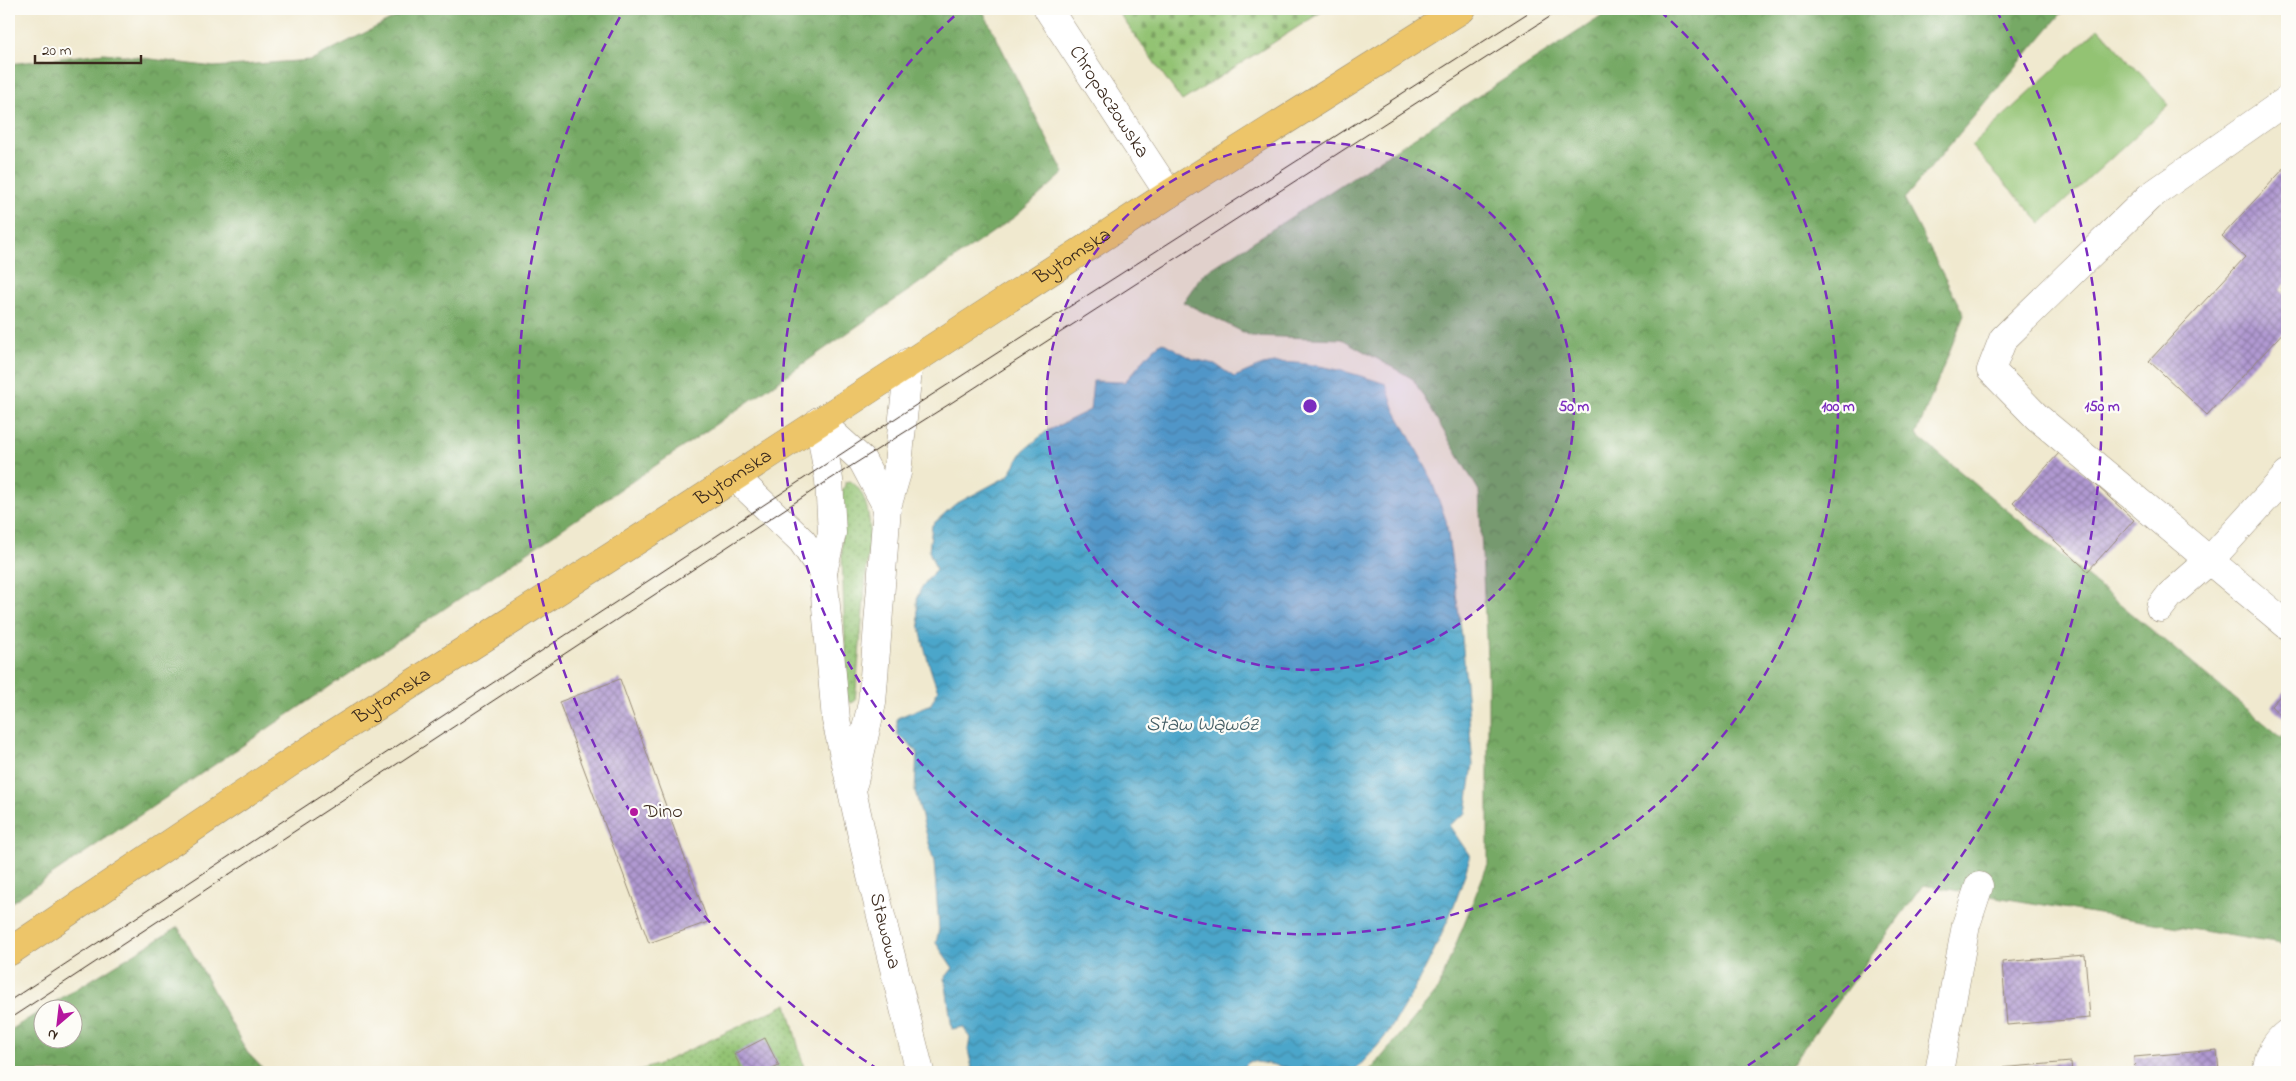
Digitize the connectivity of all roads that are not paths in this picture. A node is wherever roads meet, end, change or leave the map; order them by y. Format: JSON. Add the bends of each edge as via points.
{"nodes":[{"id":1,"x":1048,"y":9,"type":"edge"},
{"id":2,"x":1462,"y":9,"type":"edge"},
{"id":3,"x":2287,"y":100,"type":"edge"},
{"id":4,"x":1169,"y":194,"type":"junction"},
{"id":5,"x":909,"y":362,"type":"junction"},
{"id":6,"x":819,"y":421,"type":"junction"},
{"id":7,"x":2287,"y":475,"type":"edge"},
{"id":8,"x":734,"y":476,"type":"junction"},
{"id":9,"x":887,"y":507,"type":"junction"},
{"id":10,"x":2210,"y":560,"type":"junction"},
{"id":11,"x":823,"y":572,"type":"junction"},
{"id":12,"x":2160,"y":608,"type":"dead end"},
{"id":13,"x":2287,"y":625,"type":"edge"},
{"id":14,"x":852,"y":788,"type":"junction"},
{"id":15,"x":1979,"y":886,"type":"dead end"},
{"id":16,"x":9,"y":952,"type":"edge"},
{"id":17,"x":2287,"y":1033,"type":"edge"},
{"id":18,"x":920,"y":1072,"type":"edge"},
{"id":19,"x":1940,"y":1072,"type":"edge"},
{"id":20,"x":2267,"y":1072,"type":"edge"}],
"edges":[{"from":1,"to":4,"type":"street","name":"Chropaczowska"},
{"from":2,"to":4,"type":"main road","name":"Bytomska"},
{"from":3,"to":10,"type":"street","via":[[2149,198],[2003,339],[1991,370],[2037,417]]},
{"from":4,"to":5,"type":"main road","name":"Bytomska"},
{"from":5,"to":6,"type":"main road","name":"Bytomska"},
{"from":5,"to":9,"type":"street","via":[[897,473]]},
{"from":6,"to":8,"type":"main road","name":"Bytomska"},
{"from":6,"to":9,"type":"street","via":[[862,460]]},
{"from":6,"to":11,"type":"street","via":[[829,480],[832,533]]},
{"from":7,"to":10,"type":"street"},
{"from":8,"to":11,"type":"street","via":[[802,541]]},
{"from":8,"to":16,"type":"main road","name":"Bytomska","via":[[321,742]]},
{"from":9,"to":14,"type":"street","via":[[872,703]]},
{"from":10,"to":12,"type":"street"},
{"from":10,"to":13,"type":"street"},
{"from":11,"to":14,"type":"street","name":"Stawowa","via":[[836,720]]},
{"from":14,"to":18,"type":"street","name":"Stawowa"},
{"from":15,"to":19,"type":"street","via":[[1966,926]]},
{"from":17,"to":20,"type":"street","via":[[2279,1039],[2267,1061]]}]}
